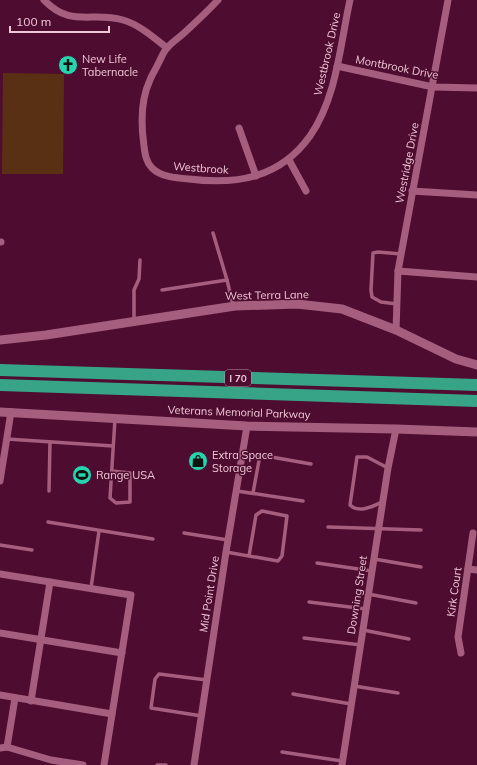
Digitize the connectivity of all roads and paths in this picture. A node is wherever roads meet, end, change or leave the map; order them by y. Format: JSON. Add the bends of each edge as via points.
{"nodes":[{"id":1,"x":44,"y":0,"type":"edge"},
{"id":2,"x":218,"y":0,"type":"edge"},
{"id":3,"x":350,"y":0,"type":"edge"},
{"id":4,"x":448,"y":0,"type":"edge"},
{"id":5,"x":167,"y":48,"type":"junction"},
{"id":6,"x":337,"y":66,"type":"junction"},
{"id":7,"x":433,"y":87,"type":"junction"},
{"id":8,"x":477,"y":88,"type":"edge"},
{"id":9,"x":239,"y":128,"type":"dead end"},
{"id":10,"x":289,"y":160,"type":"junction"},
{"id":11,"x":256,"y":176,"type":"junction"},
{"id":12,"x":306,"y":191,"type":"dead end"},
{"id":13,"x":412,"y":191,"type":"junction"},
{"id":14,"x":477,"y":195,"type":"edge"},
{"id":15,"x":213,"y":233,"type":"dead end"},
{"id":16,"x":401,"y":254,"type":"junction"},
{"id":17,"x":140,"y":260,"type":"dead end"},
{"id":18,"x":398,"y":271,"type":"junction"},
{"id":19,"x":477,"y":277,"type":"edge"},
{"id":20,"x":226,"y":280,"type":"junction"},
{"id":21,"x":162,"y":290,"type":"dead end"},
{"id":22,"x":397,"y":304,"type":"junction"},
{"id":23,"x":234,"y":306,"type":"junction"},
{"id":24,"x":134,"y":321,"type":"junction"},
{"id":25,"x":396,"y":330,"type":"junction"},
{"id":26,"x":0,"y":340,"type":"edge"},
{"id":27,"x":477,"y":365,"type":"edge"},
{"id":28,"x":0,"y":370,"type":"edge"},
{"id":29,"x":0,"y":385,"type":"edge"},
{"id":30,"x":477,"y":385,"type":"edge"},
{"id":31,"x":477,"y":401,"type":"edge"},
{"id":32,"x":0,"y":412,"type":"edge"},
{"id":33,"x":11,"y":412,"type":"junction"},
{"id":34,"x":115,"y":418,"type":"junction"},
{"id":35,"x":247,"y":426,"type":"junction"},
{"id":36,"x":396,"y":429,"type":"junction"},
{"id":37,"x":477,"y":432,"type":"edge"},
{"id":38,"x":7,"y":439,"type":"junction"},
{"id":39,"x":50,"y":442,"type":"junction"},
{"id":40,"x":113,"y":446,"type":"junction"},
{"id":41,"x":311,"y":464,"type":"dead end"},
{"id":42,"x":388,"y":468,"type":"junction"},
{"id":43,"x":112,"y":471,"type":"junction"},
{"id":44,"x":0,"y":481,"type":"edge"},
{"id":45,"x":49,"y":491,"type":"dead end"},
{"id":46,"x":237,"y":491,"type":"junction"},
{"id":47,"x":253,"y":493,"type":"junction"},
{"id":48,"x":303,"y":501,"type":"dead end"},
{"id":49,"x":383,"y":502,"type":"junction"},
{"id":50,"x":48,"y":522,"type":"dead end"},
{"id":51,"x":328,"y":527,"type":"dead end"},
{"id":52,"x":379,"y":529,"type":"junction"},
{"id":53,"x":421,"y":530,"type":"dead end"},
{"id":54,"x":99,"y":531,"type":"junction"},
{"id":55,"x":184,"y":532,"type":"dead end"},
{"id":56,"x":472,"y":533,"type":"dead end"},
{"id":57,"x":154,"y":539,"type":"dead end"},
{"id":58,"x":228,"y":540,"type":"junction"},
{"id":59,"x":0,"y":545,"type":"edge"},
{"id":60,"x":32,"y":550,"type":"dead end"},
{"id":61,"x":226,"y":552,"type":"junction"},
{"id":62,"x":249,"y":556,"type":"junction"},
{"id":63,"x":374,"y":559,"type":"junction"},
{"id":64,"x":317,"y":563,"type":"dead end"},
{"id":65,"x":421,"y":568,"type":"dead end"},
{"id":66,"x":468,"y":569,"type":"junction"},
{"id":67,"x":477,"y":570,"type":"edge"},
{"id":68,"x":372,"y":571,"type":"junction"},
{"id":69,"x":0,"y":574,"type":"edge"},
{"id":70,"x":50,"y":582,"type":"junction"},
{"id":71,"x":91,"y":588,"type":"junction"},
{"id":72,"x":368,"y":594,"type":"junction"},
{"id":73,"x":309,"y":602,"type":"dead end"},
{"id":74,"x":416,"y":603,"type":"dead end"},
{"id":75,"x":366,"y":609,"type":"junction"},
{"id":76,"x":363,"y":630,"type":"junction"},
{"id":77,"x":0,"y":633,"type":"edge"},
{"id":78,"x":304,"y":638,"type":"dead end"},
{"id":79,"x":410,"y":639,"type":"dead end"},
{"id":80,"x":41,"y":640,"type":"junction"},
{"id":81,"x":361,"y":645,"type":"junction"},
{"id":82,"x":122,"y":653,"type":"junction"},
{"id":83,"x":461,"y":653,"type":"dead end"},
{"id":84,"x":207,"y":680,"type":"junction"},
{"id":85,"x":354,"y":686,"type":"junction"},
{"id":86,"x":398,"y":693,"type":"dead end"},
{"id":87,"x":293,"y":694,"type":"dead end"},
{"id":88,"x":0,"y":695,"type":"edge"},
{"id":89,"x":15,"y":698,"type":"junction"},
{"id":90,"x":31,"y":701,"type":"junction"},
{"id":91,"x":351,"y":704,"type":"junction"},
{"id":92,"x":112,"y":714,"type":"junction"},
{"id":93,"x":202,"y":716,"type":"junction"},
{"id":94,"x":3,"y":748,"type":"edge"},
{"id":95,"x":282,"y":752,"type":"dead end"},
{"id":96,"x":342,"y":763,"type":"edge"},
{"id":97,"x":83,"y":765,"type":"edge"},
{"id":98,"x":104,"y":765,"type":"edge"},
{"id":99,"x":157,"y":765,"type":"edge"},
{"id":100,"x":166,"y":765,"type":"edge"},
{"id":101,"x":194,"y":765,"type":"edge"}],
"edges":[{"from":1,"to":5,"type":"street","via":[[52,8],[70,17],[98,16],[123,20],[144,29]]},
{"from":2,"to":5,"type":"street","name":"Westbrook"},
{"from":3,"to":6,"type":"street","name":"Westbrook Drive"},
{"from":4,"to":7,"type":"street","name":"Westridge Drive"},
{"from":5,"to":11,"type":"street","name":"Westbrook","via":[[149,81],[144,104],[142,131],[147,162],[152,168],[167,176],[202,181],[231,181]]},
{"from":6,"to":7,"type":"street","name":"Montbrook Drive"},
{"from":6,"to":10,"type":"street","name":"Westbrook Drive","via":[[318,124]]},
{"from":7,"to":8,"type":"street","name":"Montbrook Drive"},
{"from":7,"to":13,"type":"street","name":"Westridge Drive"},
{"from":9,"to":11,"type":"street"},
{"from":10,"to":11,"type":"street","name":"Westbrook Drive"},
{"from":10,"to":12,"type":"street"},
{"from":13,"to":14,"type":"street"},
{"from":13,"to":16,"type":"street","name":"Westridge Drive"},
{"from":15,"to":20,"type":"lane"},
{"from":16,"to":18,"type":"street","name":"Westridge Drive"},
{"from":16,"to":22,"type":"lane","via":[[373,253],[372,297],[381,302]]},
{"from":17,"to":24,"type":"lane","via":[[139,279],[134,290]]},
{"from":18,"to":19,"type":"street"},
{"from":18,"to":22,"type":"street","name":"Westridge Drive"},
{"from":20,"to":21,"type":"lane"},
{"from":20,"to":23,"type":"lane"},
{"from":22,"to":25,"type":"street","name":"Westridge Drive"},
{"from":23,"to":24,"type":"street","name":"West Terra Lane"},
{"from":23,"to":25,"type":"street","name":"West Terra Lane","via":[[297,304],[342,309]]},
{"from":24,"to":26,"type":"street","name":"West Terra Lane"},
{"from":25,"to":27,"type":"street","name":"West Terra Lane","via":[[456,359]]},
{"from":28,"to":30,"type":"highway","number":"I 70"},
{"from":29,"to":31,"type":"highway","number":"I 70"},
{"from":32,"to":33,"type":"street","name":"Veterans Memorial Parkway"},
{"from":33,"to":34,"type":"street","name":"Veterans Memorial Parkway"},
{"from":33,"to":38,"type":"street"},
{"from":34,"to":35,"type":"street","name":"Veterans Memorial Parkway"},
{"from":34,"to":40,"type":"lane"},
{"from":35,"to":36,"type":"street","name":"Veterans Memorial Parkway"},
{"from":35,"to":46,"type":"street","name":"Mid Point Drive"},
{"from":36,"to":37,"type":"street","name":"Veterans Memorial Parkway"},
{"from":36,"to":42,"type":"street","name":"Downing Street"},
{"from":38,"to":39,"type":"lane"},
{"from":38,"to":44,"type":"street"},
{"from":39,"to":40,"type":"lane"},
{"from":39,"to":45,"type":"lane"},
{"from":40,"to":43,"type":"lane"},
{"from":41,"to":47,"type":"lane","via":[[260,455]]},
{"from":42,"to":49,"type":"street","name":"Downing Street"},
{"from":42,"to":49,"type":"lane","via":[[367,457],[357,457],[350,505],[362,509]]},
{"from":43,"to":43,"type":"lane","via":[[110,498],[116,503],[130,502],[130,473]]},
{"from":46,"to":47,"type":"lane"},
{"from":46,"to":58,"type":"street","name":"Mid Point Drive"},
{"from":47,"to":48,"type":"lane"},
{"from":49,"to":52,"type":"street","name":"Downing Street"},
{"from":50,"to":54,"type":"lane"},
{"from":51,"to":52,"type":"lane"},
{"from":52,"to":53,"type":"lane"},
{"from":52,"to":63,"type":"street","name":"Downing Street"},
{"from":54,"to":57,"type":"lane"},
{"from":54,"to":71,"type":"lane"},
{"from":55,"to":58,"type":"lane"},
{"from":56,"to":66,"type":"street","name":"Kirk Court"},
{"from":58,"to":61,"type":"street","name":"Mid Point Drive"},
{"from":59,"to":60,"type":"lane"},
{"from":61,"to":62,"type":"lane"},
{"from":61,"to":84,"type":"street","name":"Mid Point Drive"},
{"from":62,"to":62,"type":"lane","via":[[278,561],[282,556],[287,516],[262,511],[256,515]]},
{"from":63,"to":65,"type":"lane"},
{"from":63,"to":68,"type":"street","name":"Downing Street"},
{"from":64,"to":68,"type":"lane"},
{"from":66,"to":67,"type":"street"},
{"from":66,"to":83,"type":"street","name":"Kirk Court","via":[[458,637]]},
{"from":68,"to":72,"type":"street","name":"Downing Street"},
{"from":69,"to":70,"type":"street"},
{"from":70,"to":71,"type":"street"},
{"from":70,"to":80,"type":"street"},
{"from":71,"to":82,"type":"street","via":[[131,595]]},
{"from":72,"to":74,"type":"lane"},
{"from":72,"to":75,"type":"street","name":"Downing Street"},
{"from":73,"to":75,"type":"lane"},
{"from":75,"to":76,"type":"street","name":"Downing Street"},
{"from":76,"to":79,"type":"lane"},
{"from":76,"to":81,"type":"street","name":"Downing Street"},
{"from":77,"to":80,"type":"street"},
{"from":78,"to":81,"type":"lane"},
{"from":80,"to":82,"type":"street"},
{"from":80,"to":90,"type":"street"},
{"from":81,"to":85,"type":"street","name":"Downing Street"},
{"from":82,"to":92,"type":"street"},
{"from":84,"to":93,"type":"street","name":"Mid Point Drive"},
{"from":84,"to":93,"type":"lane","via":[[159,674],[151,708]]},
{"from":85,"to":86,"type":"lane"},
{"from":85,"to":91,"type":"street","name":"Downing Street"},
{"from":87,"to":91,"type":"lane"},
{"from":88,"to":89,"type":"street"},
{"from":89,"to":90,"type":"street"},
{"from":89,"to":94,"type":"street"},
{"from":90,"to":92,"type":"street"},
{"from":91,"to":96,"type":"street","name":"Downing Street"},
{"from":92,"to":98,"type":"street"},
{"from":93,"to":101,"type":"street","name":"Mid Point Drive"},
{"from":94,"to":97,"type":"street"},
{"from":95,"to":96,"type":"lane"},
{"from":99,"to":100,"type":"lane"}]}
